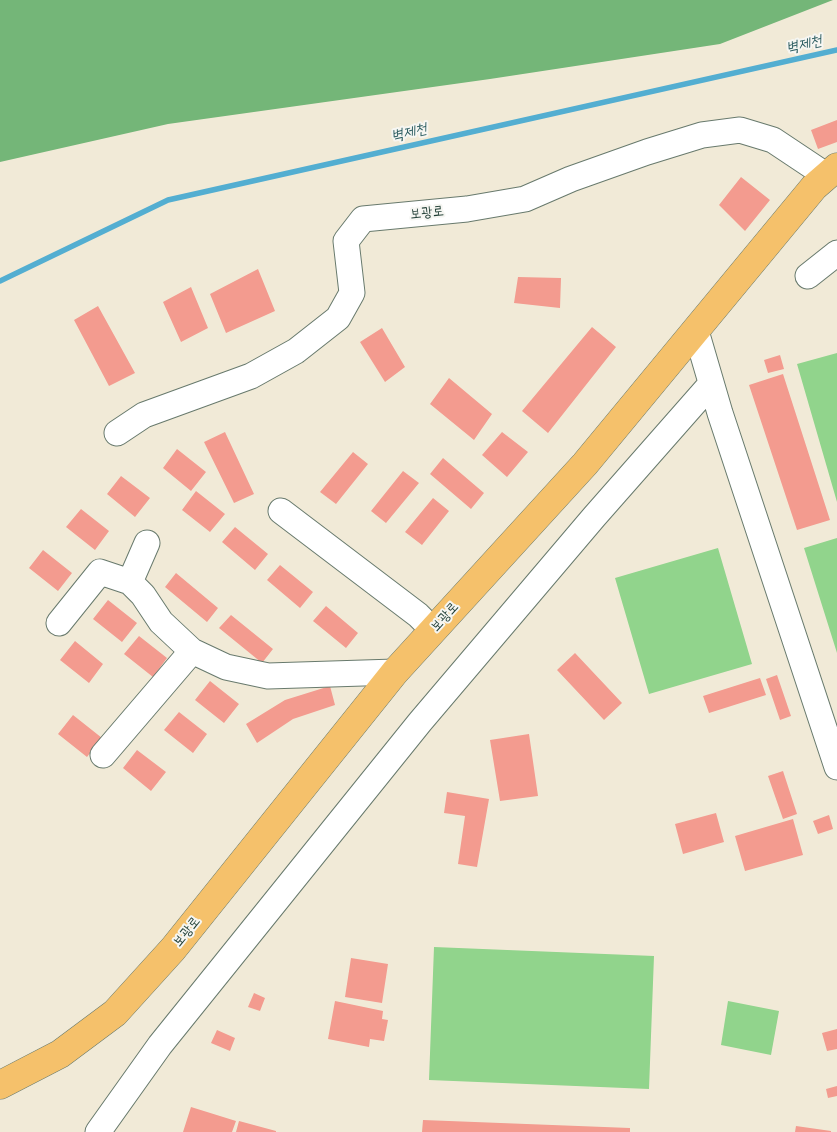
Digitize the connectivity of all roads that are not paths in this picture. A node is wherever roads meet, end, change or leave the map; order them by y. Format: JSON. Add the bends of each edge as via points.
{"nodes":[{"id":1,"x":832,"y":171,"type":"edge"},
{"id":2,"x":837,"y":253,"type":"edge"},
{"id":3,"x":808,"y":276,"type":"dead end"},
{"id":4,"x":696,"y":331,"type":"junction"},
{"id":5,"x":711,"y":384,"type":"junction"},
{"id":6,"x":117,"y":433,"type":"dead end"},
{"id":7,"x":281,"y":510,"type":"dead end"},
{"id":8,"x":147,"y":543,"type":"dead end"},
{"id":9,"x":130,"y":582,"type":"junction"},
{"id":10,"x":59,"y":624,"type":"dead end"},
{"id":11,"x":433,"y":630,"type":"junction"},
{"id":12,"x":192,"y":651,"type":"junction"},
{"id":13,"x":395,"y":672,"type":"junction"},
{"id":14,"x":103,"y":755,"type":"dead end"},
{"id":15,"x":837,"y":766,"type":"edge"},
{"id":16,"x":0,"y":1085,"type":"edge"},
{"id":17,"x":98,"y":1132,"type":"edge"}],
"edges":[{"from":1,"to":4,"type":"main road","name":"보광로","via":[[814,187]]},
{"from":1,"to":6,"type":"lane","name":"보광로","via":[[773,140],[740,130],[702,135],[647,152],[525,199],[467,209],[363,219],[346,241],[352,294],[338,318],[296,351],[251,376],[144,415]]},
{"from":2,"to":3,"type":"lane"},
{"from":4,"to":5,"type":"lane"},
{"from":4,"to":11,"type":"main road","name":"보광로","via":[[585,464]]},
{"from":5,"to":15,"type":"lane"},
{"from":5,"to":17,"type":"lane","via":[[416,726],[160,1045]]},
{"from":7,"to":11,"type":"lane"},
{"from":8,"to":9,"type":"lane"},
{"from":9,"to":10,"type":"lane","via":[[100,572]]},
{"from":9,"to":12,"type":"lane","via":[[161,622]]},
{"from":11,"to":13,"type":"main road","name":"보광로"},
{"from":12,"to":13,"type":"lane","via":[[226,667],[268,676]]},
{"from":12,"to":14,"type":"lane"},
{"from":13,"to":16,"type":"main road","name":"보광로","via":[[173,949],[115,1013],[60,1054]]}]}
